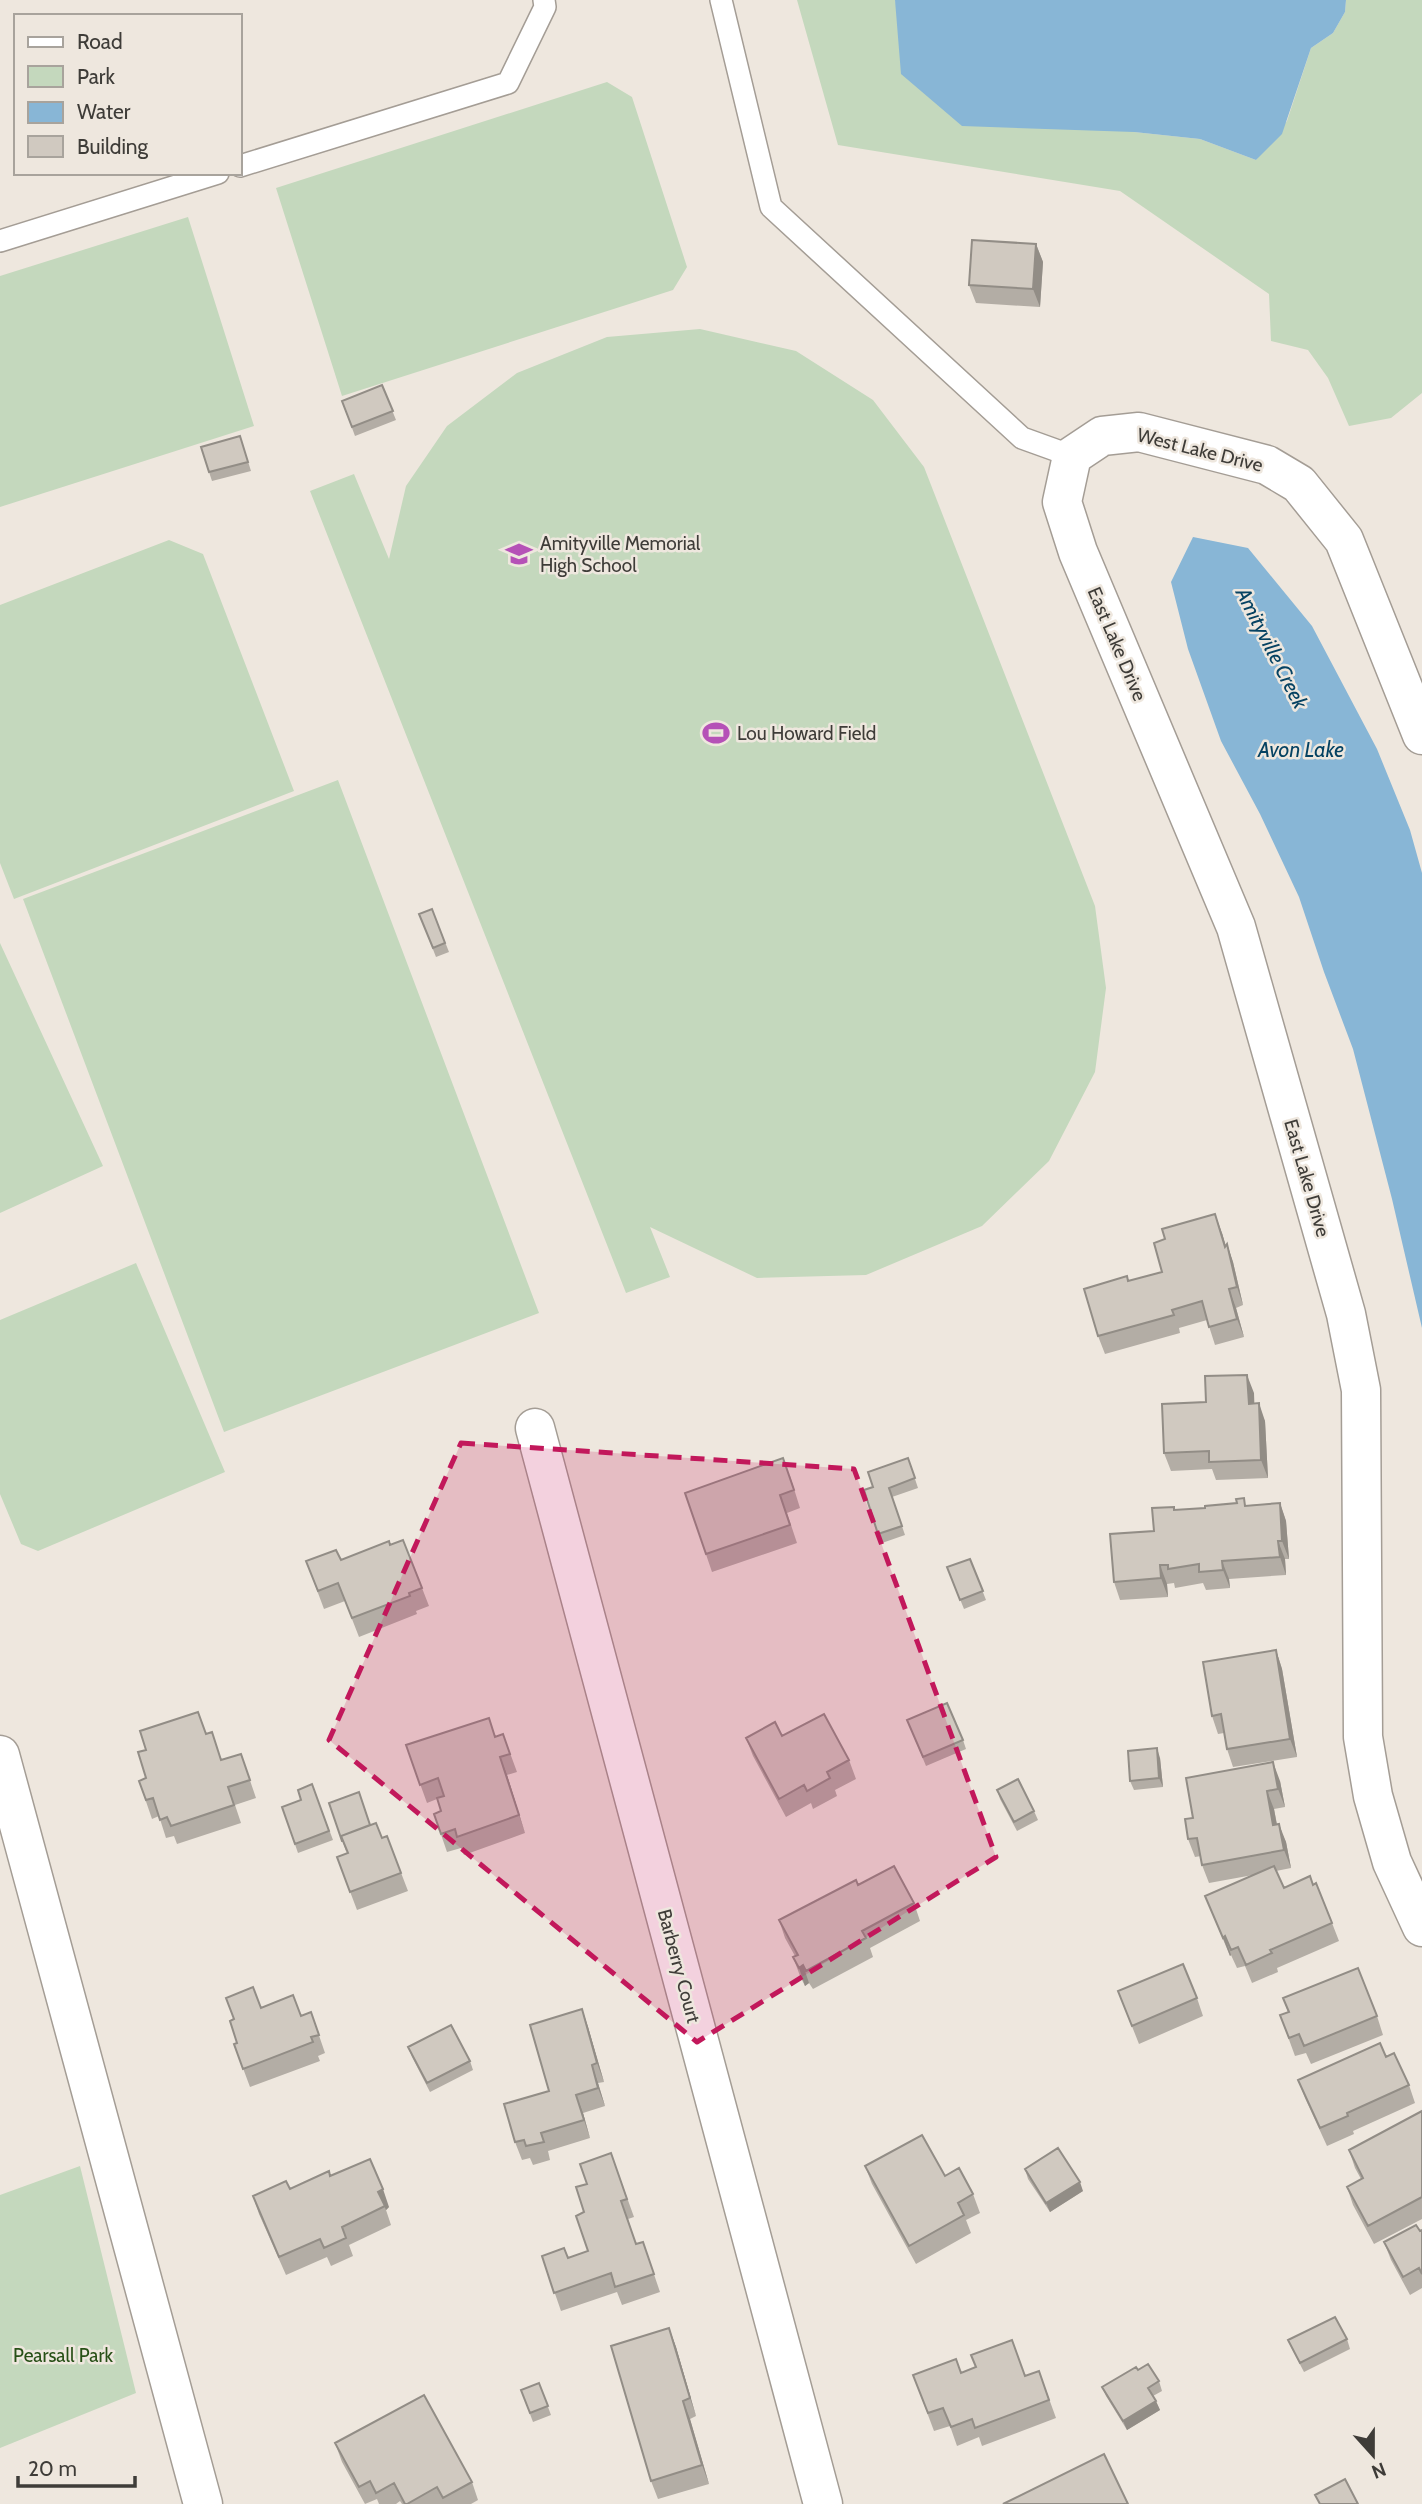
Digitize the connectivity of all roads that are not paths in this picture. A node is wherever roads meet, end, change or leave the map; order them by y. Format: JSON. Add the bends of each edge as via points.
{"nodes":[{"id":1,"x":544,"y":0,"type":"edge"},
{"id":2,"x":721,"y":0,"type":"edge"},
{"id":3,"x":242,"y":165,"type":"edge"},
{"id":4,"x":212,"y":175,"type":"edge"},
{"id":5,"x":0,"y":241,"type":"edge"},
{"id":6,"x":1072,"y":456,"type":"junction"},
{"id":7,"x":1422,"y":735,"type":"edge"},
{"id":8,"x":535,"y":1428,"type":"dead end"},
{"id":9,"x":0,"y":1755,"type":"edge"},
{"id":10,"x":1422,"y":1927,"type":"edge"},
{"id":11,"x":203,"y":2504,"type":"edge"},
{"id":12,"x":823,"y":2504,"type":"edge"}],
"edges":[{"from":1,"to":3,"type":"lane","via":[[545,7],[508,83]]},
{"from":2,"to":6,"type":"lane","via":[[771,207],[1022,438]]},
{"from":4,"to":5,"type":"lane"},
{"from":6,"to":7,"type":"street","name":"West Lake Drive","via":[[1102,436],[1139,432],[1267,465],[1299,484],[1344,540]]},
{"from":6,"to":10,"type":"street","name":"East Lake Drive","via":[[1062,502],[1078,552],[1236,927],[1346,1314],[1361,1390],[1363,1737],[1373,1796],[1392,1862]]},
{"from":8,"to":12,"type":"street","name":"Barberry Court"},
{"from":9,"to":11,"type":"street"}]}
